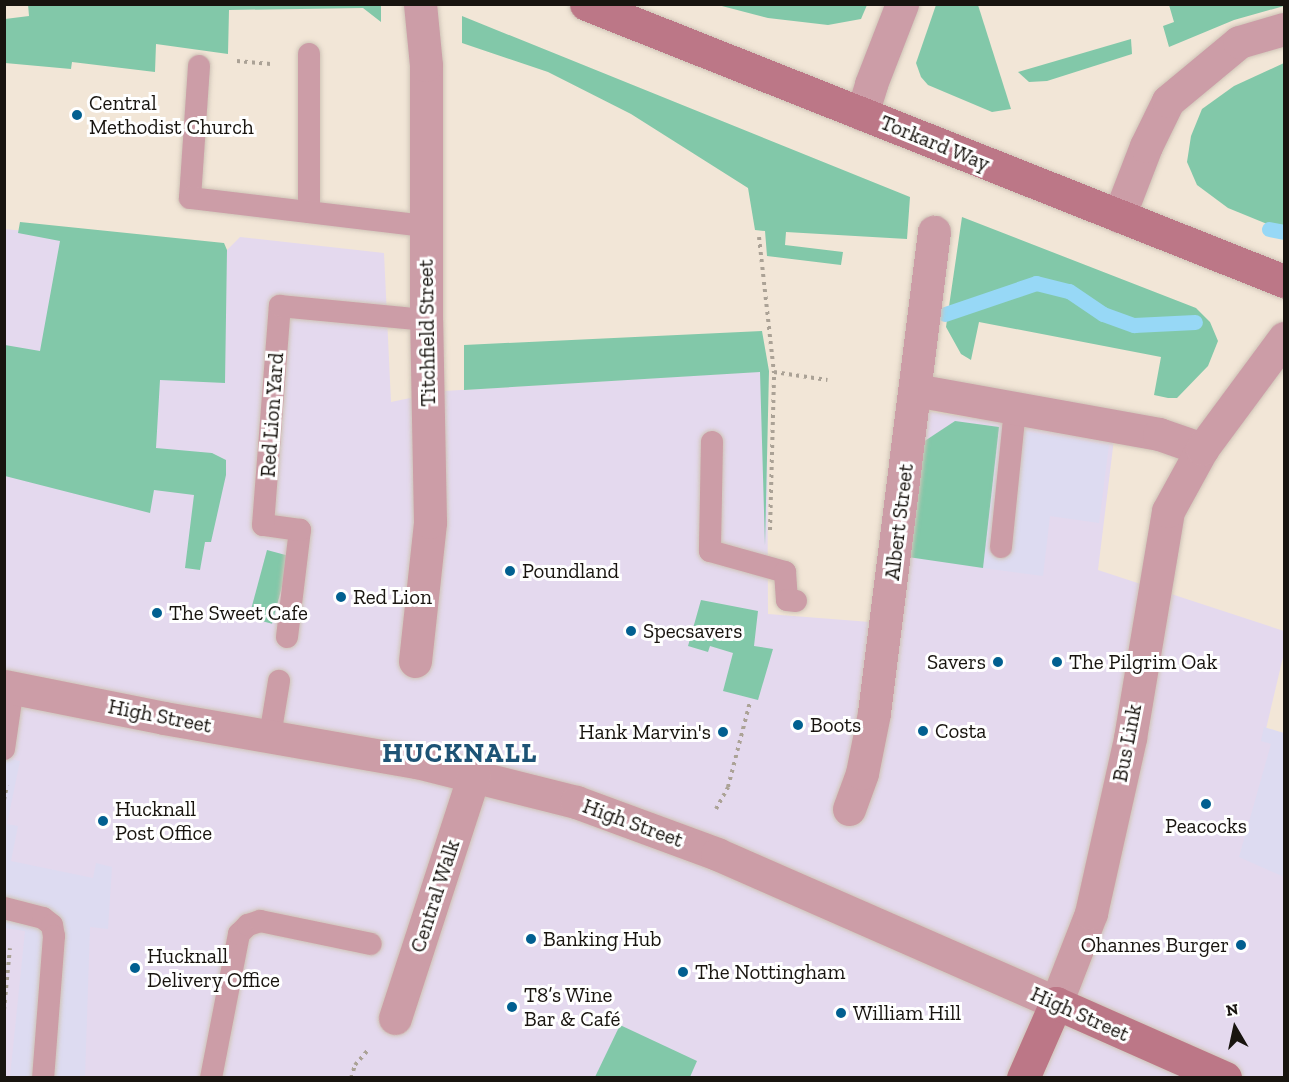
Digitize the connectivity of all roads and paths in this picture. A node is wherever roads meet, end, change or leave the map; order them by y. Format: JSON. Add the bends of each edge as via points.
{"nodes":[{"id":1,"x":420,"y":4,"type":"edge"},
{"id":2,"x":586,"y":4,"type":"edge"},
{"id":3,"x":902,"y":4,"type":"edge"},
{"id":4,"x":1284,"y":29,"type":"edge"},
{"id":5,"x":309,"y":60,"type":"joint"},
{"id":6,"x":199,"y":66,"type":"joint"},
{"id":7,"x":862,"y":114,"type":"junction"},
{"id":8,"x":309,"y":212,"type":"junction"},
{"id":9,"x":1119,"y":216,"type":"junction"},
{"id":10,"x":426,"y":226,"type":"junction"},
{"id":11,"x":934,"y":232,"type":"dead end"},
{"id":12,"x":759,"y":237,"type":"dead end"},
{"id":13,"x":1284,"y":281,"type":"edge"},
{"id":14,"x":426,"y":320,"type":"junction"},
{"id":15,"x":1284,"y":338,"type":"edge"},
{"id":16,"x":774,"y":372,"type":"junction"},
{"id":17,"x":827,"y":380,"type":"dead end"},
{"id":18,"x":915,"y":390,"type":"junction"},
{"id":19,"x":1015,"y":408,"type":"junction"},
{"id":20,"x":712,"y":442,"type":"dead end"},
{"id":21,"x":1202,"y":448,"type":"junction"},
{"id":22,"x":770,"y":507,"type":"dead end"},
{"id":23,"x":1001,"y":548,"type":"dead end"},
{"id":24,"x":796,"y":601,"type":"dead end"},
{"id":25,"x":287,"y":637,"type":"dead end"},
{"id":26,"x":415,"y":661,"type":"dead end"},
{"id":27,"x":279,"y":681,"type":"dead end"},
{"id":28,"x":9,"y":686,"type":"edge"},
{"id":29,"x":750,"y":702,"type":"dead end"},
{"id":30,"x":270,"y":736,"type":"junction"},
{"id":31,"x":4,"y":749,"type":"edge"},
{"id":32,"x":474,"y":775,"type":"junction"},
{"id":33,"x":849,"y":808,"type":"dead end"},
{"id":34,"x":696,"y":846,"type":"junction"},
{"id":35,"x":4,"y":908,"type":"edge"},
{"id":36,"x":4,"y":944,"type":"edge"},
{"id":37,"x":371,"y":944,"type":"dead end"},
{"id":38,"x":1056,"y":1004,"type":"junction"},
{"id":39,"x":4,"y":1010,"type":"edge"},
{"id":40,"x":395,"y":1018,"type":"dead end"},
{"id":41,"x":43,"y":1077,"type":"edge"},
{"id":42,"x":211,"y":1077,"type":"edge"},
{"id":43,"x":1023,"y":1077,"type":"edge"},
{"id":44,"x":1226,"y":1077,"type":"edge"}],
"edges":[{"from":1,"to":10,"type":"street","name":"Titchfield Street","via":[[426,65]]},
{"from":2,"to":7,"type":"street","name":"Torkard Way"},
{"from":3,"to":7,"type":"street"},
{"from":4,"to":9,"type":"street","via":[[1239,42],[1168,101]]},
{"from":5,"to":6,"type":"path","via":[[212,59]]},
{"from":5,"to":8,"type":"lane"},
{"from":6,"to":8,"type":"lane","via":[[190,198]]},
{"from":7,"to":9,"type":"street","name":"Torkard Way"},
{"from":8,"to":10,"type":"lane"},
{"from":9,"to":13,"type":"street","name":"Torkard Way"},
{"from":10,"to":14,"type":"street","name":"Titchfield Street"},
{"from":11,"to":18,"type":"street","name":"Albert Street"},
{"from":12,"to":16,"type":"path"},
{"from":14,"to":25,"type":"lane","name":"Red Lion Yard","via":[[280,306],[263,525],[300,530]]},
{"from":14,"to":26,"type":"street","name":"Titchfield Street","via":[[430,522]]},
{"from":15,"to":21,"type":"street","name":"Bus Link"},
{"from":16,"to":17,"type":"path"},
{"from":16,"to":22,"type":"path"},
{"from":18,"to":19,"type":"street"},
{"from":18,"to":33,"type":"street","name":"Albert Street","via":[[872,723],[862,773]]},
{"from":19,"to":21,"type":"street","via":[[1159,434]]},
{"from":19,"to":23,"type":"lane"},
{"from":20,"to":24,"type":"lane","via":[[710,551],[785,572],[788,600]]},
{"from":21,"to":38,"type":"street","name":"Bus Link","via":[[1168,511],[1130,738],[1091,913]]},
{"from":27,"to":30,"type":"lane"},
{"from":28,"to":30,"type":"street","name":"High Street"},
{"from":28,"to":31,"type":"lane"},
{"from":29,"to":34,"type":"path","via":[[728,788]]},
{"from":30,"to":32,"type":"street","name":"High Street"},
{"from":32,"to":34,"type":"street","name":"High Street","via":[[576,802]]},
{"from":32,"to":40,"type":"street","name":"Central Walk"},
{"from":34,"to":38,"type":"street","name":"High Street"},
{"from":35,"to":41,"type":"lane","via":[[44,918],[52,925]]},
{"from":36,"to":39,"type":"path","via":[[11,945]]},
{"from":37,"to":42,"type":"lane","via":[[260,921],[248,925],[239,934]]},
{"from":38,"to":43,"type":"street"},
{"from":38,"to":44,"type":"street","name":"High Street"}]}
